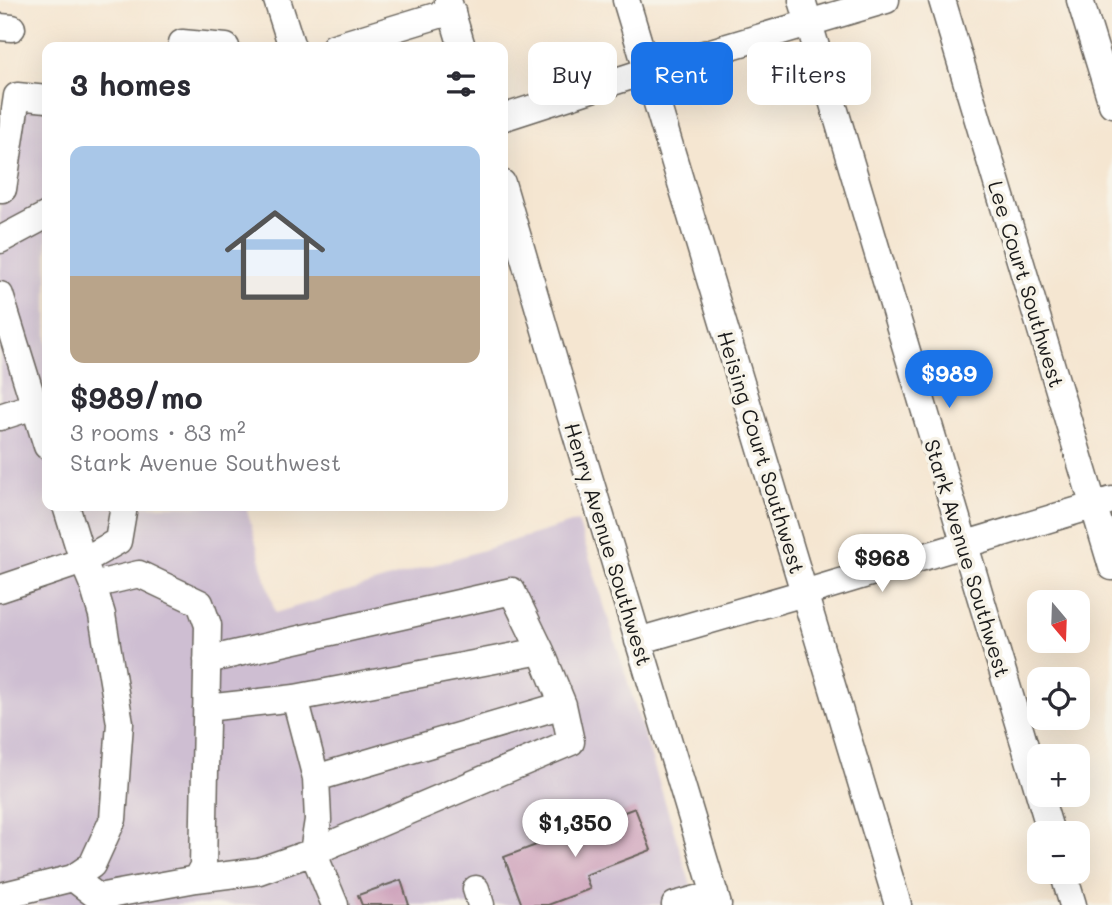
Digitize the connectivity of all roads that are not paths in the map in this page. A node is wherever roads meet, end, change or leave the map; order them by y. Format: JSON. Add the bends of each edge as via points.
{"nodes":[{"id":1,"x":277,"y":0,"type":"edge"},
{"id":2,"x":626,"y":0,"type":"edge"},
{"id":3,"x":886,"y":0,"type":"edge"},
{"id":4,"x":942,"y":0,"type":"edge"},
{"id":5,"x":1080,"y":0,"type":"edge"},
{"id":6,"x":450,"y":6,"type":"edge"},
{"id":7,"x":806,"y":11,"type":"edge"},
{"id":8,"x":290,"y":42,"type":"edge"},
{"id":9,"x":348,"y":42,"type":"edge"},
{"id":10,"x":461,"y":42,"type":"edge"},
{"id":11,"x":638,"y":42,"type":"edge"},
{"id":12,"x":724,"y":42,"type":"edge"},
{"id":13,"x":631,"y":76,"type":"edge"},
{"id":14,"x":42,"y":98,"type":"edge"},
{"id":15,"x":1112,"y":104,"type":"edge"},
{"id":16,"x":657,"y":105,"type":"edge"},
{"id":17,"x":508,"y":116,"type":"edge"},
{"id":18,"x":0,"y":189,"type":"edge"},
{"id":19,"x":42,"y":218,"type":"edge"},
{"id":20,"x":508,"y":225,"type":"edge"},
{"id":21,"x":0,"y":240,"type":"edge"},
{"id":22,"x":513,"y":260,"type":"edge"},
{"id":23,"x":0,"y":295,"type":"edge"},
{"id":24,"x":41,"y":404,"type":"edge"},
{"id":25,"x":0,"y":417,"type":"edge"},
{"id":26,"x":1103,"y":503,"type":"edge"},
{"id":27,"x":68,"y":511,"type":"edge"},
{"id":28,"x":123,"y":511,"type":"edge"},
{"id":29,"x":964,"y":544,"type":"junction"},
{"id":30,"x":1112,"y":567,"type":"edge"},
{"id":31,"x":88,"y":573,"type":"junction"},
{"id":32,"x":0,"y":589,"type":"edge"},
{"id":33,"x":804,"y":593,"type":"junction"},
{"id":34,"x":638,"y":641,"type":"junction"},
{"id":35,"x":541,"y":651,"type":"junction"},
{"id":36,"x":207,"y":660,"type":"junction"},
{"id":37,"x":295,"y":698,"type":"junction"},
{"id":38,"x":563,"y":705,"type":"junction"},
{"id":39,"x":206,"y":708,"type":"junction"},
{"id":40,"x":316,"y":778,"type":"junction"},
{"id":41,"x":1047,"y":821,"type":"edge"},
{"id":42,"x":313,"y":852,"type":"junction"},
{"id":43,"x":73,"y":878,"type":"junction"},
{"id":44,"x":195,"y":879,"type":"junction"},
{"id":45,"x":1067,"y":884,"type":"edge"},
{"id":46,"x":0,"y":896,"type":"edge"},
{"id":47,"x":716,"y":899,"type":"edge"},
{"id":48,"x":335,"y":905,"type":"edge"},
{"id":49,"x":676,"y":905,"type":"edge"},
{"id":50,"x":898,"y":905,"type":"edge"},
{"id":51,"x":1073,"y":905,"type":"edge"}],
"edges":[{"from":1,"to":8,"type":"street"},
{"from":2,"to":11,"type":"street","name":"Heising Court Southwest"},
{"from":3,"to":7,"type":"street"},
{"from":4,"to":26,"type":"street","name":"Lee Court Southwest"},
{"from":5,"to":15,"type":"street"},
{"from":6,"to":9,"type":"street"},
{"from":6,"to":10,"type":"street"},
{"from":7,"to":12,"type":"street"},
{"from":7,"to":29,"type":"street","name":"Stark Avenue Southwest"},
{"from":13,"to":17,"type":"street"},
{"from":14,"to":18,"type":"street","via":[[17,96]]},
{"from":16,"to":33,"type":"street","name":"Heising Court Southwest"},
{"from":19,"to":21,"type":"street"},
{"from":20,"to":22,"type":"street","name":"Henry Avenue Southwest"},
{"from":22,"to":34,"type":"street","name":"Henry Avenue Southwest"},
{"from":23,"to":24,"type":"street"},
{"from":24,"to":25,"type":"street"},
{"from":26,"to":29,"type":"street"},
{"from":26,"to":30,"type":"street","name":"Lee Court Southwest"},
{"from":27,"to":31,"type":"street"},
{"from":28,"to":31,"type":"street","via":[[118,541]]},
{"from":29,"to":33,"type":"street"},
{"from":29,"to":41,"type":"street","name":"Stark Avenue Southwest"},
{"from":31,"to":32,"type":"street"},
{"from":31,"to":36,"type":"street","via":[[139,574],[200,603],[208,625]]},
{"from":31,"to":43,"type":"street","via":[[102,615],[120,723],[113,819],[92,865]]},
{"from":33,"to":34,"type":"street"},
{"from":33,"to":50,"type":"street","name":"Heising Court Southwest"},
{"from":34,"to":47,"type":"street","name":"Henry Avenue Southwest"},
{"from":35,"to":36,"type":"street","via":[[512,592]]},
{"from":35,"to":37,"type":"street"},
{"from":35,"to":38,"type":"street"},
{"from":36,"to":39,"type":"street"},
{"from":37,"to":39,"type":"street"},
{"from":37,"to":40,"type":"street"},
{"from":38,"to":40,"type":"street"},
{"from":38,"to":42,"type":"street","via":[[571,742]]},
{"from":39,"to":44,"type":"street","via":[[203,866]]},
{"from":40,"to":42,"type":"street","via":[[318,820]]},
{"from":42,"to":44,"type":"street","via":[[258,872]]},
{"from":42,"to":48,"type":"street"},
{"from":43,"to":44,"type":"street","via":[[98,897]]},
{"from":43,"to":46,"type":"street"},
{"from":45,"to":51,"type":"street"},
{"from":47,"to":49,"type":"street"}]}
